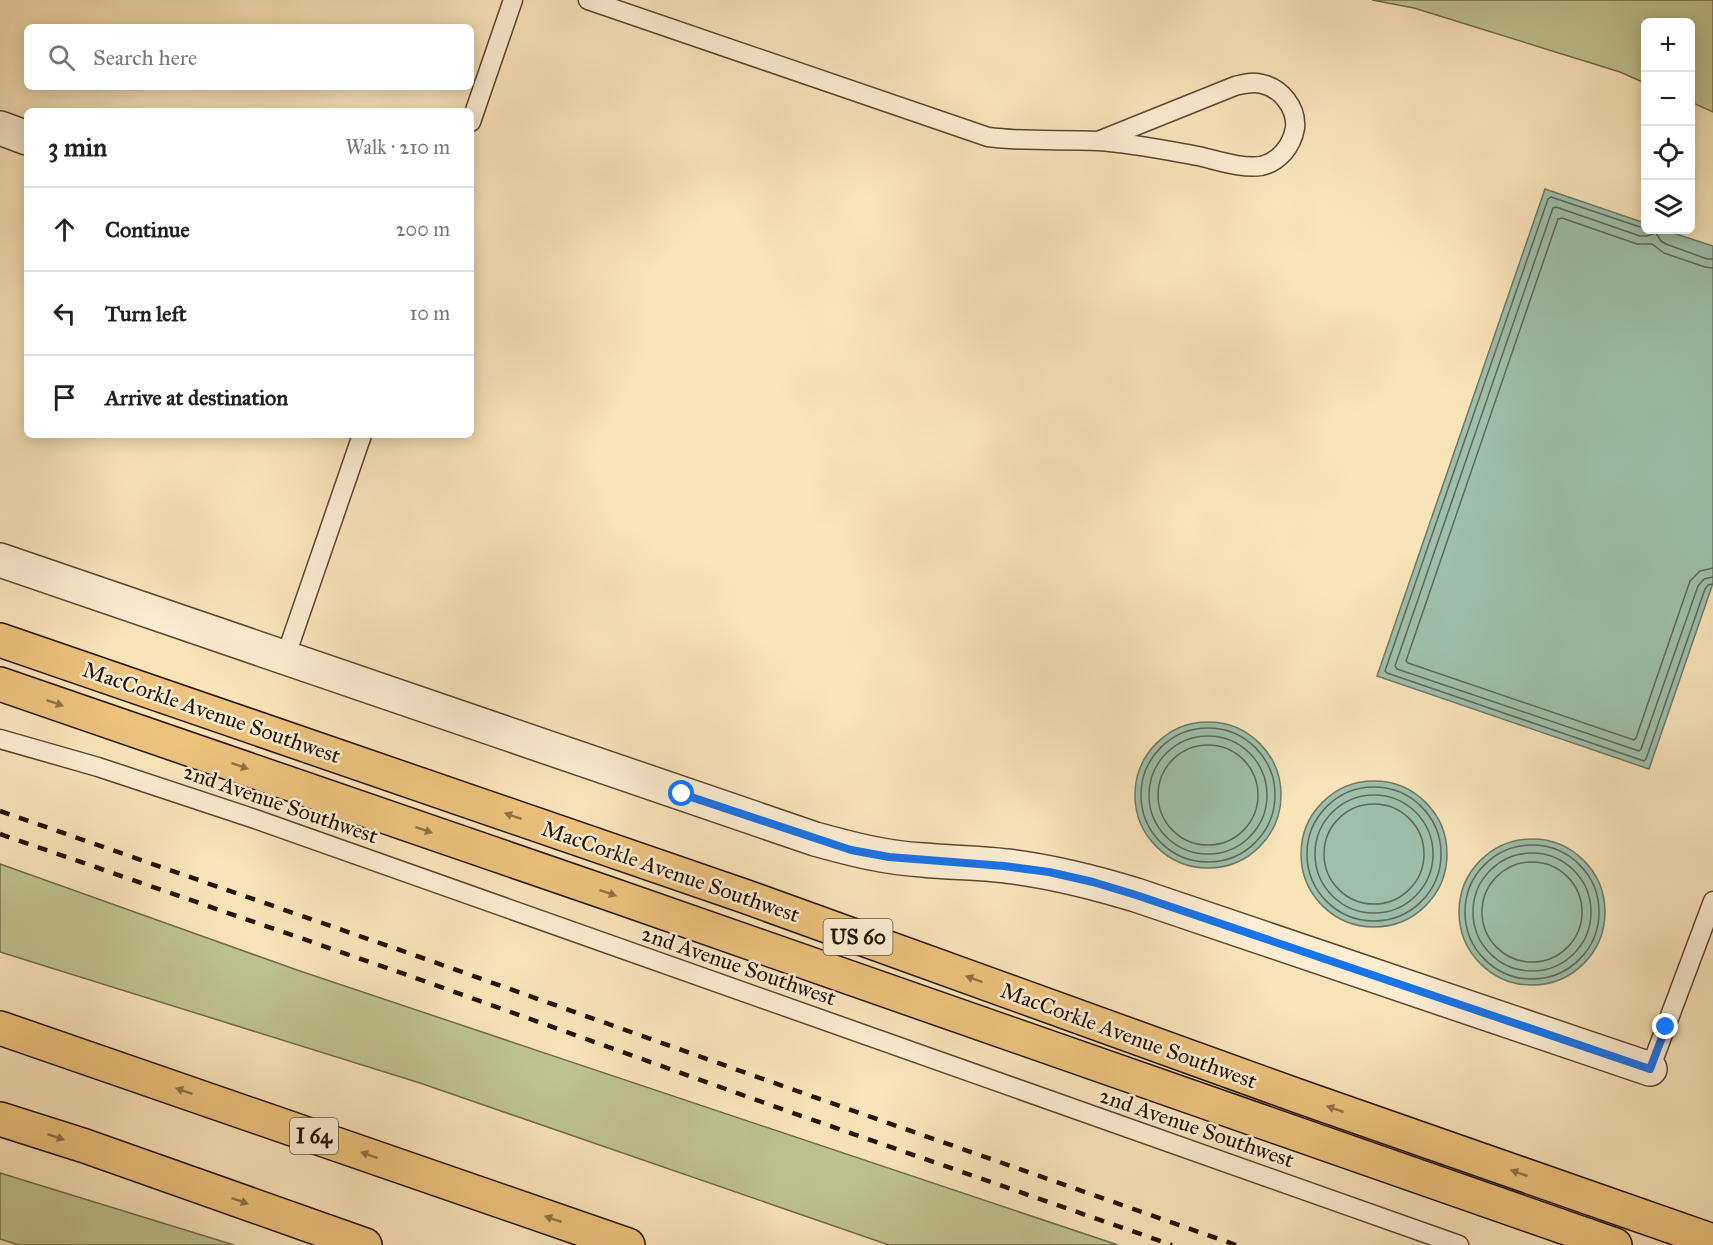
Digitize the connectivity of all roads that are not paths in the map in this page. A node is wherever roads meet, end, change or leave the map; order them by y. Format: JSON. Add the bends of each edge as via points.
{"nodes":[{"id":1,"x":513,"y":0,"type":"edge"},
{"id":2,"x":588,"y":0,"type":"edge"},
{"id":3,"x":474,"y":113,"type":"edge"},
{"id":4,"x":0,"y":128,"type":"edge"},
{"id":5,"x":24,"y":137,"type":"edge"},
{"id":6,"x":1098,"y":141,"type":"junction"},
{"id":7,"x":361,"y":438,"type":"edge"},
{"id":8,"x":0,"y":560,"type":"edge"},
{"id":9,"x":0,"y":640,"type":"edge"},
{"id":10,"x":285,"y":658,"type":"junction"},
{"id":11,"x":0,"y":684,"type":"edge"},
{"id":12,"x":0,"y":739,"type":"edge"},
{"id":13,"x":1713,"y":901,"type":"edge"},
{"id":14,"x":0,"y":1028,"type":"edge"},
{"id":15,"x":1650,"y":1069,"type":"joint"},
{"id":16,"x":0,"y":1119,"type":"edge"},
{"id":17,"x":1564,"y":1189,"type":"junction"},
{"id":18,"x":1713,"y":1220,"type":"edge"},
{"id":19,"x":1713,"y":1241,"type":"edge"},
{"id":20,"x":365,"y":1245,"type":"edge"},
{"id":21,"x":628,"y":1245,"type":"edge"},
{"id":22,"x":1460,"y":1245,"type":"edge"},
{"id":23,"x":1615,"y":1245,"type":"edge"}],
"edges":[{"from":1,"to":3,"type":"lane"},
{"from":2,"to":6,"type":"lane","via":[[988,137]]},
{"from":4,"to":5,"type":"street"},
{"from":6,"to":6,"type":"lane","via":[[1261,166],[1285,152],[1295,125],[1286,99],[1263,84],[1249,82]]},
{"from":7,"to":10,"type":"lane"},
{"from":8,"to":10,"type":"street"},
{"from":17,"to":9,"type":"main road","name":"MacCorkle Avenue Southwest","number":"US 60","one_way":true,"via":[[744,896]]},
{"from":10,"to":15,"type":"street","via":[[851,850],[889,857],[1004,866],[1093,882]]},
{"from":11,"to":23,"type":"main road","name":"MacCorkle Avenue Southwest","number":"US 60","one_way":true},
{"from":12,"to":22,"type":"lane","name":"2nd Avenue Southwest","via":[[243,815]]},
{"from":13,"to":15,"type":"lane"},
{"from":21,"to":14,"type":"main road","number":"I 64","one_way":true},
{"from":16,"to":20,"type":"main road","one_way":true},
{"from":17,"to":18,"type":"main road"},
{"from":17,"to":19,"type":"main road","name":"MacCorkle Avenue Southwest","number":"US 60"}]}
